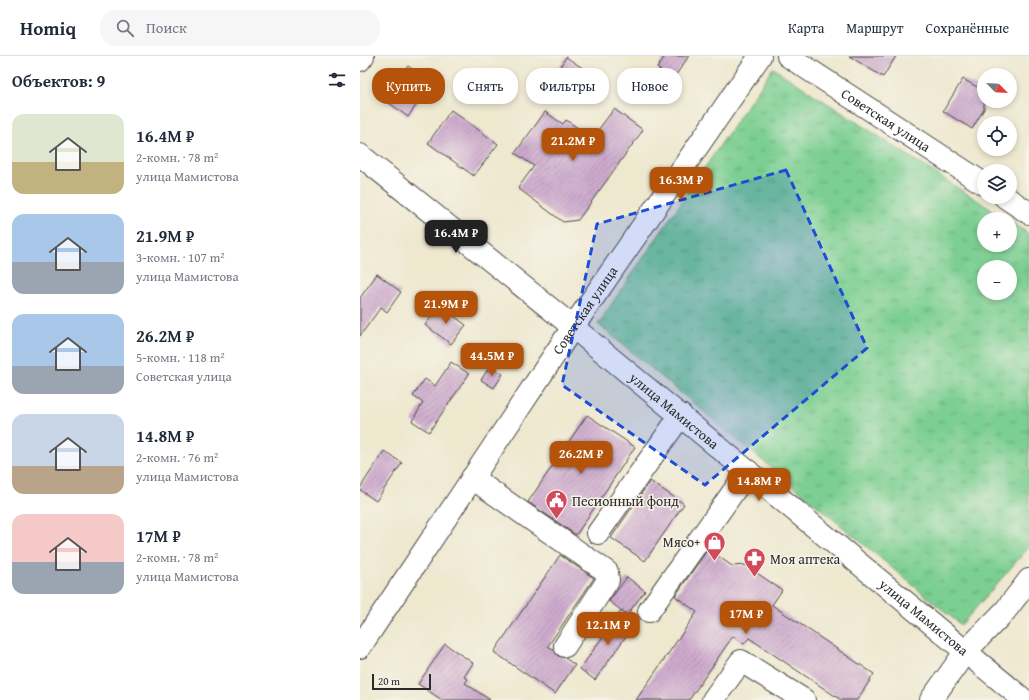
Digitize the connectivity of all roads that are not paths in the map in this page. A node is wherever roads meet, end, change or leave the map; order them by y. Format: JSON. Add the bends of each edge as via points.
{"nodes":[{"id":1,"x":363,"y":56,"type":"edge"},
{"id":2,"x":760,"y":56,"type":"edge"},
{"id":3,"x":788,"y":56,"type":"edge"},
{"id":4,"x":360,"y":60,"type":"edge"},
{"id":5,"x":360,"y":155,"type":"edge"},
{"id":6,"x":977,"y":179,"type":"edge"},
{"id":7,"x":1016,"y":204,"type":"edge"},
{"id":8,"x":1029,"y":213,"type":"edge"},
{"id":9,"x":573,"y":327,"type":"junction"},
{"id":10,"x":681,"y":415,"type":"junction"},
{"id":11,"x":748,"y":471,"type":"junction"},
{"id":12,"x":472,"y":478,"type":"junction"},
{"id":13,"x":598,"y":533,"type":"dead end"},
{"id":14,"x":1029,"y":580,"type":"edge"},
{"id":15,"x":649,"y":611,"type":"dead end"},
{"id":16,"x":565,"y":646,"type":"dead end"},
{"id":17,"x":360,"y":647,"type":"edge"},
{"id":18,"x":966,"y":651,"type":"junction"},
{"id":19,"x":713,"y":700,"type":"edge"},
{"id":20,"x":804,"y":700,"type":"edge"},
{"id":21,"x":932,"y":700,"type":"edge"},
{"id":22,"x":1024,"y":700,"type":"edge"}],
"edges":[{"from":1,"to":4,"type":"street"},
{"from":2,"to":9,"type":"street","name":"Советская улица"},
{"from":3,"to":6,"type":"street","name":"Советская улица"},
{"from":5,"to":9,"type":"street","name":"улица Мамистова"},
{"from":7,"to":8,"type":"street"},
{"from":9,"to":10,"type":"street","name":"улица Мамистова"},
{"from":9,"to":12,"type":"street","name":"Советская улица"},
{"from":10,"to":11,"type":"street","name":"улица Мамистова"},
{"from":10,"to":13,"type":"street"},
{"from":11,"to":15,"type":"street"},
{"from":11,"to":18,"type":"street","name":"улица Мамистова"},
{"from":12,"to":16,"type":"street","via":[[606,572],[608,580]]},
{"from":12,"to":17,"type":"street","name":"Советская улица"},
{"from":14,"to":18,"type":"street","via":[[1005,611]]},
{"from":18,"to":21,"type":"street"},
{"from":18,"to":22,"type":"street","name":"улица Мамистова"},
{"from":19,"to":20,"type":"street","via":[[741,661]]}]}
